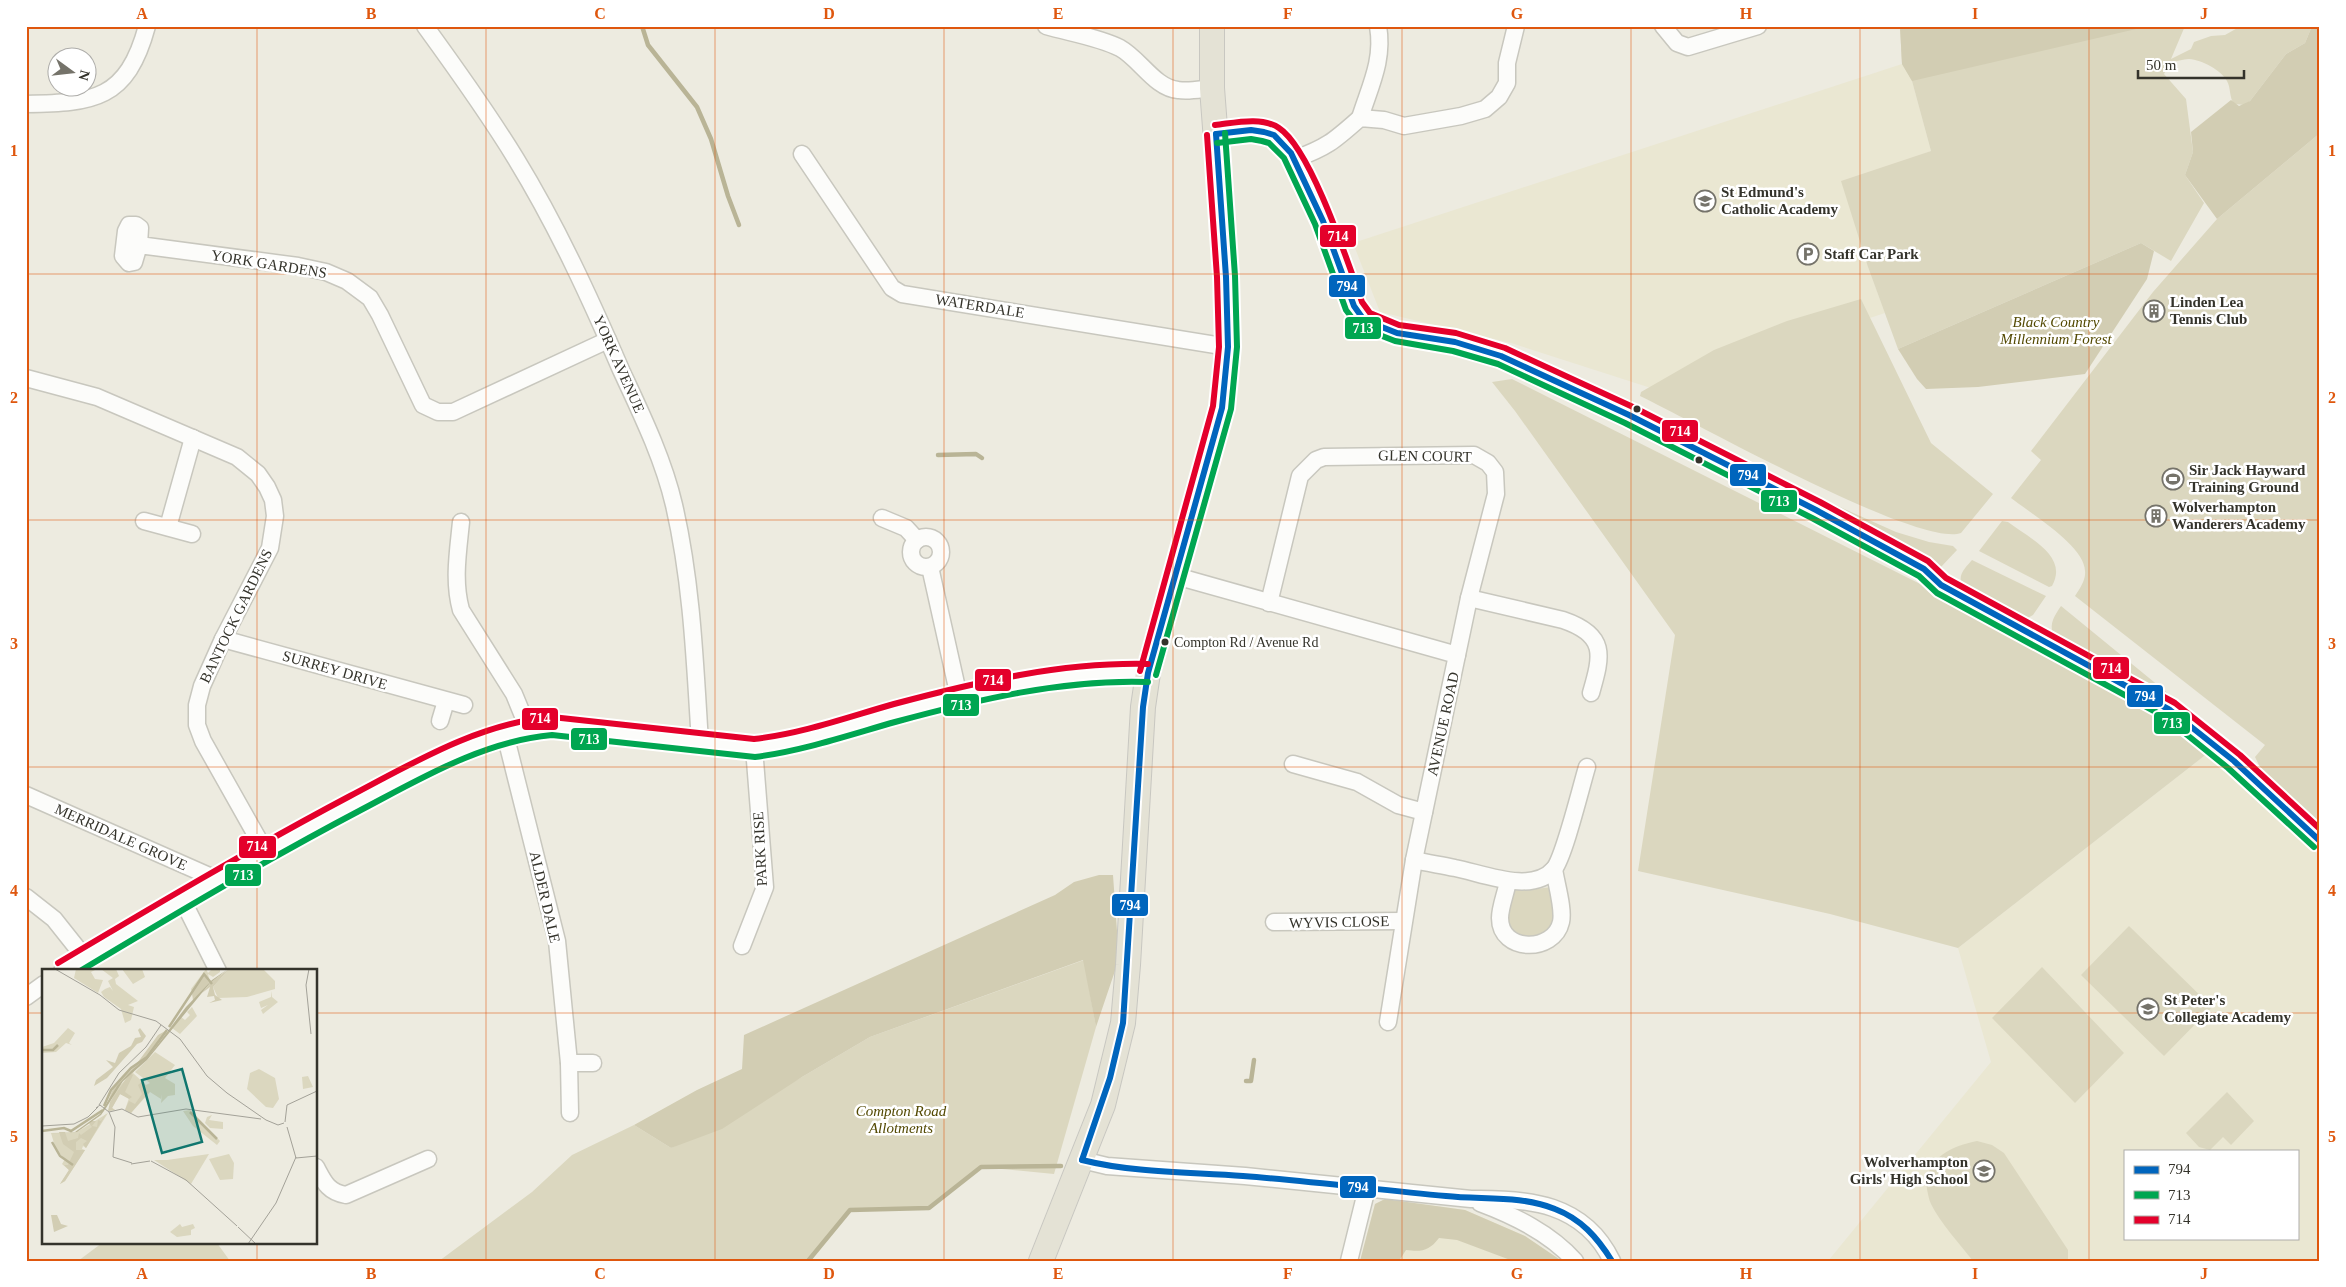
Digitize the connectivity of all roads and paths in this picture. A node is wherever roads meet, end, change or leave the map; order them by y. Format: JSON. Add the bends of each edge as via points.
{"nodes":[{"id":1,"x":147,"y":26,"type":"edge"},
{"id":2,"x":425,"y":26,"type":"edge"},
{"id":3,"x":1046,"y":26,"type":"edge"},
{"id":4,"x":1212,"y":26,"type":"edge"},
{"id":5,"x":1378,"y":26,"type":"edge"},
{"id":6,"x":1516,"y":26,"type":"edge"},
{"id":7,"x":1663,"y":26,"type":"edge"},
{"id":8,"x":1758,"y":26,"type":"edge"},
{"id":9,"x":1212,"y":88,"type":"junction"},
{"id":10,"x":26,"y":104,"type":"edge"},
{"id":11,"x":1360,"y":118,"type":"junction"},
{"id":12,"x":1216,"y":134,"type":"junction"},
{"id":13,"x":802,"y":154,"type":"dead end"},
{"id":14,"x":139,"y":245,"type":"dead end"},
{"id":15,"x":608,"y":340,"type":"junction"},
{"id":16,"x":1228,"y":348,"type":"junction"},
{"id":17,"x":26,"y":378,"type":"edge"},
{"id":18,"x":193,"y":438,"type":"junction"},
{"id":19,"x":882,"y":518,"type":"dead end"},
{"id":20,"x":144,"y":521,"type":"dead end"},
{"id":21,"x":461,"y":522,"type":"dead end"},
{"id":22,"x":168,"y":527,"type":"junction"},
{"id":23,"x":192,"y":534,"type":"dead end"},
{"id":24,"x":1176,"y":576,"type":"junction"},
{"id":25,"x":1469,"y":598,"type":"junction"},
{"id":26,"x":1269,"y":603,"type":"junction"},
{"id":27,"x":223,"y":639,"type":"junction"},
{"id":28,"x":1457,"y":655,"type":"junction"},
{"id":29,"x":1148,"y":674,"type":"junction"},
{"id":30,"x":1591,"y":693,"type":"dead end"},
{"id":31,"x":959,"y":697,"type":"junction"},
{"id":32,"x":446,"y":701,"type":"junction"},
{"id":33,"x":464,"y":705,"type":"dead end"},
{"id":34,"x":440,"y":721,"type":"dead end"},
{"id":35,"x":528,"y":728,"type":"junction"},
{"id":36,"x":505,"y":734,"type":"junction"},
{"id":37,"x":700,"y":743,"type":"junction"},
{"id":38,"x":754,"y":748,"type":"junction"},
{"id":39,"x":1293,"y":764,"type":"dead end"},
{"id":40,"x":1587,"y":767,"type":"dead end"},
{"id":41,"x":26,"y":795,"type":"edge"},
{"id":42,"x":1424,"y":812,"type":"junction"},
{"id":43,"x":265,"y":850,"type":"junction"},
{"id":44,"x":1414,"y":860,"type":"junction"},
{"id":45,"x":1554,"y":869,"type":"junction"},
{"id":46,"x":216,"y":879,"type":"junction"},
{"id":47,"x":1508,"y":881,"type":"junction"},
{"id":48,"x":26,"y":897,"type":"edge"},
{"id":49,"x":182,"y":899,"type":"junction"},
{"id":50,"x":1403,"y":921,"type":"junction"},
{"id":51,"x":1274,"y":922,"type":"dead end"},
{"id":52,"x":742,"y":946,"type":"dead end"},
{"id":53,"x":85,"y":958,"type":"junction"},
{"id":54,"x":66,"y":969,"type":"edge"},
{"id":55,"x":217,"y":969,"type":"edge"},
{"id":56,"x":42,"y":986,"type":"edge"},
{"id":57,"x":26,"y":998,"type":"edge"},
{"id":58,"x":1388,"y":1022,"type":"dead end"},
{"id":59,"x":569,"y":1063,"type":"junction"},
{"id":60,"x":593,"y":1063,"type":"dead end"},
{"id":61,"x":570,"y":1113,"type":"dead end"},
{"id":62,"x":428,"y":1159,"type":"dead end"},
{"id":63,"x":1082,"y":1160,"type":"junction"},
{"id":64,"x":318,"y":1171,"type":"edge"},
{"id":65,"x":1367,"y":1188,"type":"junction"},
{"id":66,"x":1471,"y":1199,"type":"junction"},
{"id":67,"x":1041,"y":1261,"type":"edge"},
{"id":68,"x":1349,"y":1261,"type":"edge"},
{"id":69,"x":1575,"y":1261,"type":"edge"},
{"id":70,"x":1612,"y":1261,"type":"edge"}],
"edges":[{"from":1,"to":10,"type":"street","via":[[133,62],[104,94],[82,102]]},
{"from":2,"to":15,"type":"street","name":"YORK AVENUE","via":[[516,160],[574,266]]},
{"from":3,"to":9,"type":"street","via":[[1117,47],[1133,56],[1170,89]]},
{"from":4,"to":9,"type":"highway"},
{"from":5,"to":11,"type":"street","via":[[1380,58]]},
{"from":6,"to":11,"type":"street","via":[[1507,63],[1507,83],[1500,96],[1485,108],[1461,116],[1404,126]]},
{"from":7,"to":8,"type":"street","via":[[1677,43],[1688,47]]},
{"from":9,"to":12,"type":"highway"},
{"from":11,"to":12,"type":"street","via":[[1337,140],[1295,159],[1284,144],[1264,132],[1251,130]]},
{"from":12,"to":16,"type":"highway"},
{"from":13,"to":16,"type":"street","name":"WATERDALE","via":[[892,288],[902,294]]},
{"from":14,"to":15,"type":"street","name":"YORK GARDENS","via":[[298,266],[347,281],[370,298],[423,405],[438,412],[453,412]]},
{"from":15,"to":37,"type":"street","name":"YORK AVENUE","via":[[674,503],[691,609]]},
{"from":16,"to":24,"type":"highway","via":[[1222,408]]},
{"from":17,"to":18,"type":"street","name":"BANTOCK GARDENS","via":[[97,397]]},
{"from":18,"to":22,"type":"street"},
{"from":18,"to":27,"type":"street","name":"BANTOCK GARDENS","via":[[249,465],[267,486],[273,500],[274,531],[270,548]]},
{"from":19,"to":31,"type":"street","via":[[906,528],[917,540],[931,538],[938,545],[939,559],[930,567]]},
{"from":20,"to":22,"type":"street"},
{"from":21,"to":35,"type":"street","via":[[456,578],[461,610],[514,694]]},
{"from":22,"to":23,"type":"street"},
{"from":24,"to":26,"type":"street","name":"AVENUE ROAD"},
{"from":24,"to":29,"type":"highway"},
{"from":25,"to":26,"type":"street","name":"GLEN COURT","via":[[1496,494],[1495,472],[1488,463],[1474,454],[1343,456],[1316,460],[1300,476]]},
{"from":25,"to":28,"type":"street","name":"GLEN COURT"},
{"from":25,"to":30,"type":"street","via":[[1563,620],[1587,631],[1595,640],[1600,664]]},
{"from":26,"to":28,"type":"street","name":"AVENUE ROAD"},
{"from":27,"to":32,"type":"street","name":"SURREY DRIVE"},
{"from":27,"to":43,"type":"street","name":"BANTOCK GARDENS","via":[[202,686],[197,705],[198,725],[203,741]]},
{"from":28,"to":42,"type":"street","name":"AVENUE ROAD"},
{"from":29,"to":31,"type":"street","via":[[1102,673]]},
{"from":29,"to":63,"type":"highway","via":[[1143,707],[1122,1023],[1110,1078]]},
{"from":31,"to":38,"type":"street","via":[[779,745]]},
{"from":32,"to":33,"type":"street","name":"SURREY DRIVE"},
{"from":32,"to":34,"type":"street"},
{"from":35,"to":36,"type":"street"},
{"from":35,"to":37,"type":"street","via":[[552,726]]},
{"from":36,"to":43,"type":"street","via":[[435,761]]},
{"from":36,"to":59,"type":"street","name":"ALDER DALE","via":[[557,940]]},
{"from":37,"to":38,"type":"street"},
{"from":38,"to":52,"type":"street","name":"PARK RISE","via":[[765,887]]},
{"from":39,"to":42,"type":"street","via":[[1357,782],[1398,806]]},
{"from":40,"to":45,"type":"street"},
{"from":41,"to":46,"type":"street","name":"MERRIDALE GROVE"},
{"from":42,"to":44,"type":"street","name":"AVENUE ROAD"},
{"from":43,"to":46,"type":"street"},
{"from":44,"to":47,"type":"street"},
{"from":44,"to":50,"type":"street","name":"AVENUE ROAD"},
{"from":45,"to":47,"type":"street","via":[[1538,879]]},
{"from":45,"to":47,"type":"street","via":[[1562,919],[1555,934],[1542,944],[1524,946],[1504,934],[1500,919]]},
{"from":46,"to":49,"type":"street"},
{"from":48,"to":53,"type":"street","via":[[54,919]]},
{"from":49,"to":53,"type":"street"},
{"from":49,"to":55,"type":"street"},
{"from":50,"to":51,"type":"street","name":"WYVIS CLOSE"},
{"from":50,"to":58,"type":"street","name":"AVENUE ROAD"},
{"from":53,"to":54,"type":"street"},
{"from":56,"to":57,"type":"street"},
{"from":59,"to":60,"type":"street"},
{"from":59,"to":61,"type":"street","name":"ALDER DALE"},
{"from":62,"to":64,"type":"street","via":[[404,1160],[346,1195],[336,1194],[326,1186]]},
{"from":63,"to":65,"type":"street","via":[[1113,1167]]},
{"from":63,"to":67,"type":"highway"},
{"from":65,"to":66,"type":"street"},
{"from":65,"to":68,"type":"street"},
{"from":66,"to":69,"type":"street","via":[[1500,1210],[1542,1233]]},
{"from":66,"to":70,"type":"street","via":[[1512,1200],[1566,1212],[1590,1229],[1603,1243]]}]}
